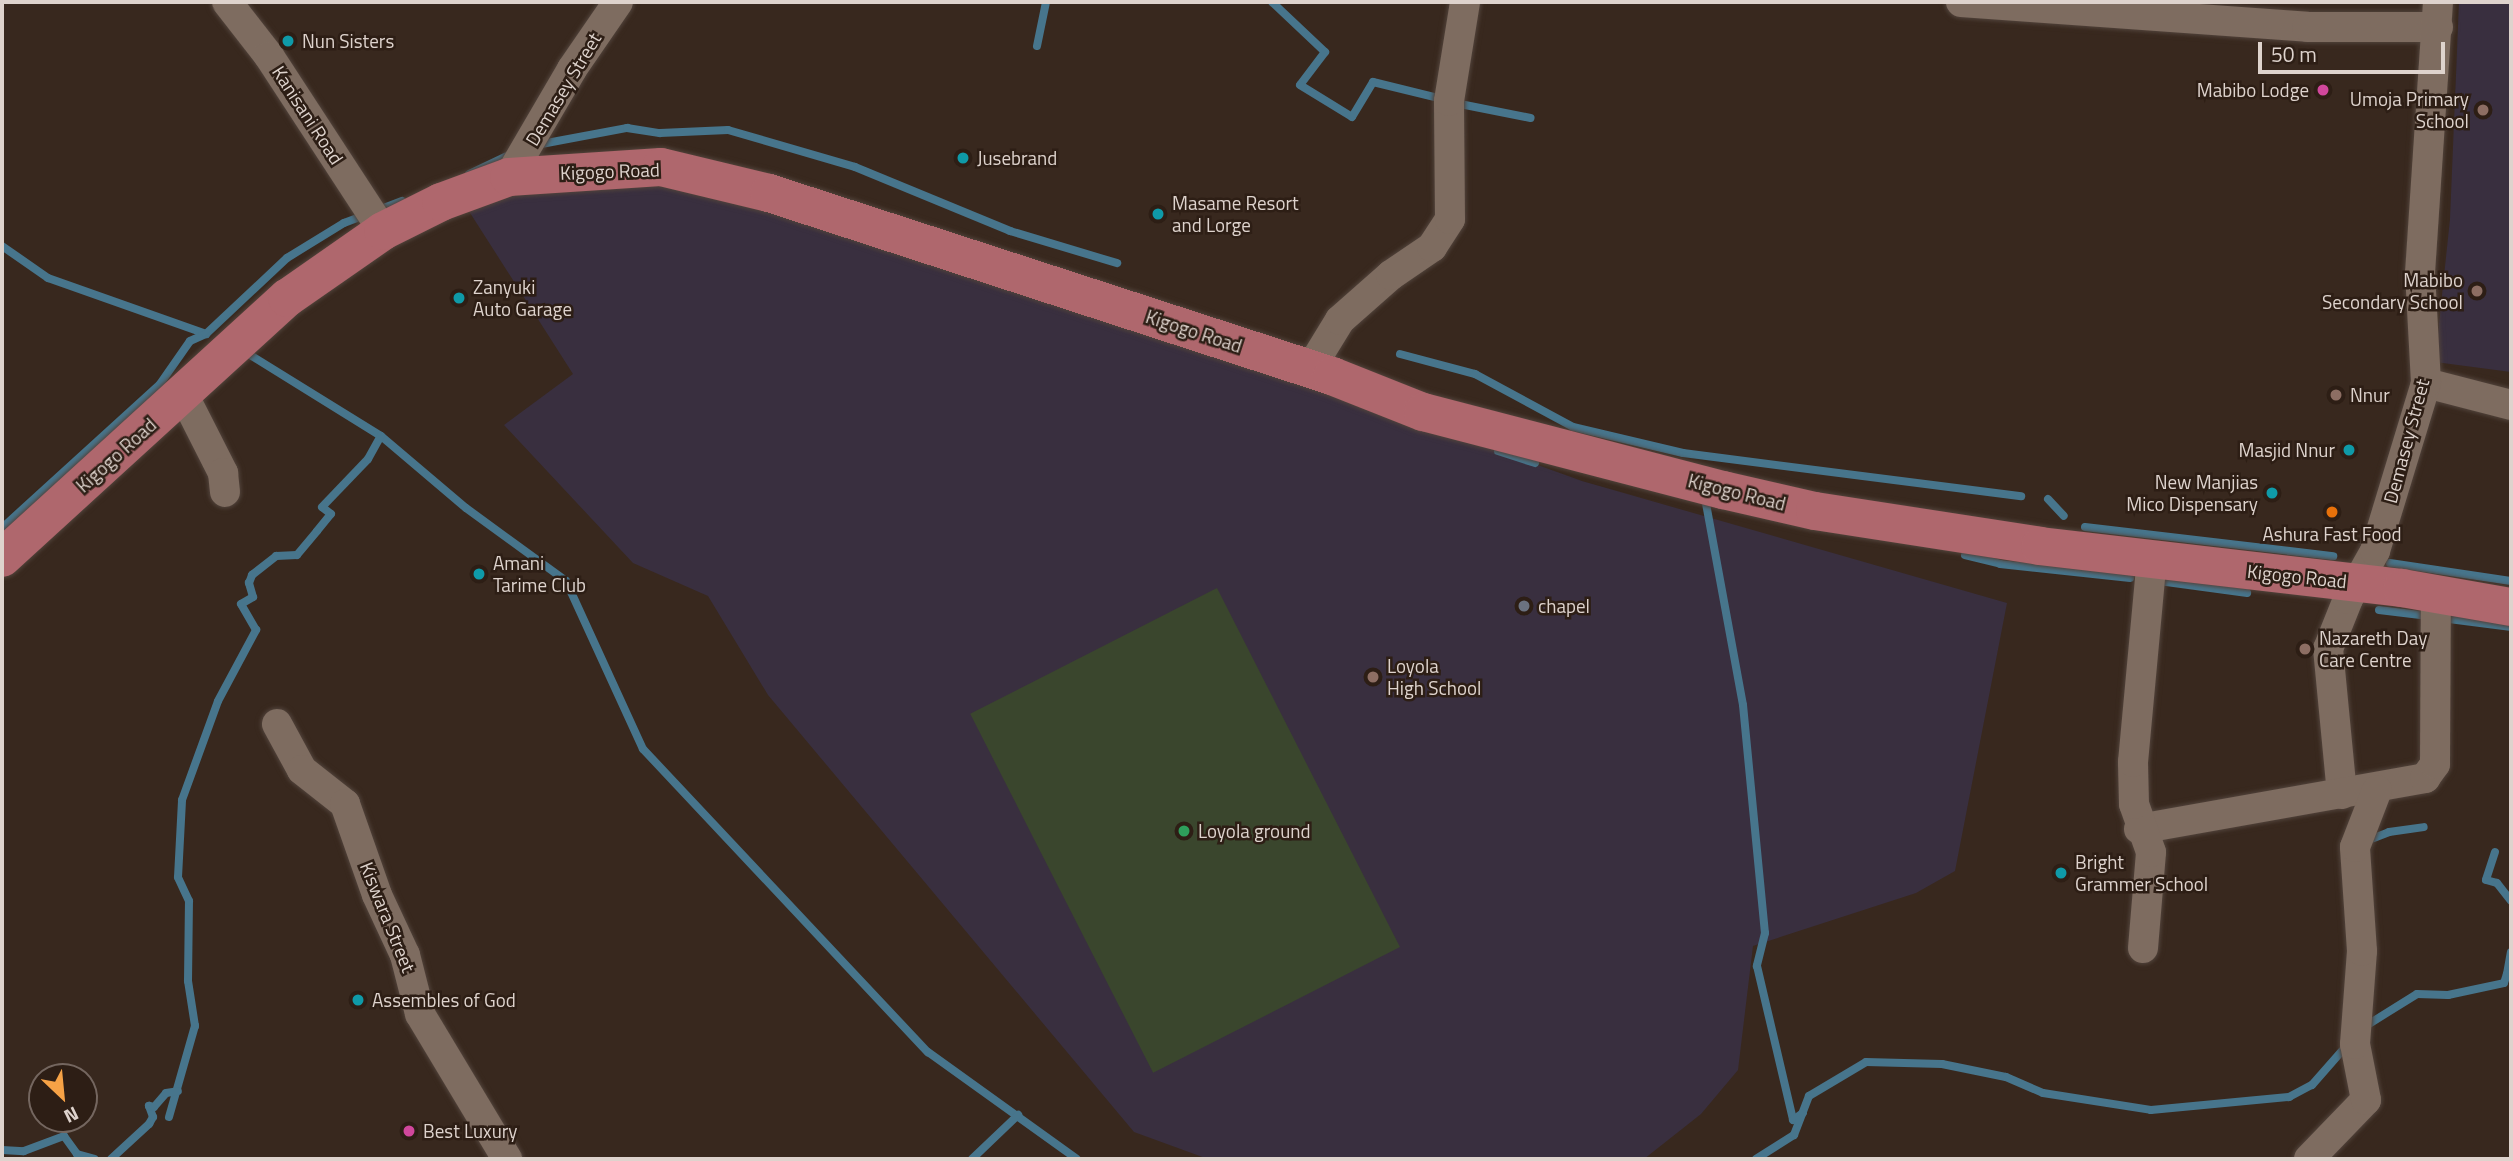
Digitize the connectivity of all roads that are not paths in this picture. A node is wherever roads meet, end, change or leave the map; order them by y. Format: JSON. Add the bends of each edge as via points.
{"nodes":[{"id":1,"x":227,"y":2,"type":"edge"},
{"id":2,"x":618,"y":2,"type":"edge"},
{"id":3,"x":1465,"y":2,"type":"edge"},
{"id":4,"x":1961,"y":2,"type":"edge"},
{"id":5,"x":2438,"y":14,"type":"edge"},
{"id":6,"x":509,"y":177,"type":"junction"},
{"id":7,"x":383,"y":232,"type":"junction"},
{"id":8,"x":1310,"y":369,"type":"junction"},
{"id":9,"x":2426,"y":383,"type":"junction"},
{"id":10,"x":183,"y":394,"type":"junction"},
{"id":11,"x":2511,"y":405,"type":"edge"},
{"id":12,"x":225,"y":492,"type":"dead end"},
{"id":13,"x":2,"y":558,"type":"edge"},
{"id":14,"x":2152,"y":559,"type":"junction"},
{"id":15,"x":2359,"y":583,"type":"junction"},
{"id":16,"x":2436,"y":596,"type":"junction"},
{"id":17,"x":2511,"y":607,"type":"edge"},
{"id":18,"x":277,"y":724,"type":"dead end"},
{"id":19,"x":2377,"y":790,"type":"junction"},
{"id":20,"x":2342,"y":794,"type":"junction"},
{"id":21,"x":2140,"y":829,"type":"junction"},
{"id":22,"x":2143,"y":948,"type":"dead end"},
{"id":23,"x":507,"y":1159,"type":"edge"},
{"id":24,"x":2309,"y":1159,"type":"edge"}],
"edges":[{"from":1,"to":7,"type":"street","name":"Kanisani Road","via":[[269,56]]},
{"from":2,"to":6,"type":"street","name":"Demasey Street"},
{"from":3,"to":8,"type":"street","via":[[1449,101],[1450,219],[1432,247],[1391,275],[1340,320]]},
{"from":4,"to":5,"type":"street","via":[[2307,27]]},
{"from":5,"to":9,"type":"street","name":"Demasey Street","via":[[2420,273]]},
{"from":6,"to":7,"type":"main road","name":"Kigogo Road","via":[[441,202]]},
{"from":6,"to":8,"type":"main road","name":"Kigogo Road","via":[[661,167],[713,176]]},
{"from":7,"to":10,"type":"main road","name":"Kigogo Road","via":[[287,298]]},
{"from":8,"to":14,"type":"main road","name":"Kigogo Road","via":[[1423,412],[1815,510]]},
{"from":9,"to":11,"type":"street"},
{"from":9,"to":15,"type":"street","name":"Demasey Street","via":[[2375,551]]},
{"from":10,"to":12,"type":"street","via":[[223,473]]},
{"from":10,"to":13,"type":"main road","name":"Kigogo Road"},
{"from":14,"to":15,"type":"main road","name":"Kigogo Road"},
{"from":14,"to":21,"type":"street","via":[[2133,762]]},
{"from":15,"to":16,"type":"main road","name":"Kigogo Road"},
{"from":15,"to":20,"type":"street","name":"Demasey Street","via":[[2328,649]]},
{"from":16,"to":17,"type":"main road","name":"Kigogo Road"},
{"from":16,"to":19,"type":"street","via":[[2435,764],[2425,778]]},
{"from":18,"to":23,"type":"street","name":"Kiswara Street","via":[[302,770],[345,804],[376,895],[405,955],[420,1014]]},
{"from":19,"to":20,"type":"street"},
{"from":19,"to":24,"type":"street","via":[[2355,847],[2362,951],[2357,1038],[2366,1100]]},
{"from":20,"to":21,"type":"street"},
{"from":21,"to":22,"type":"street","via":[[2152,861]]}]}
